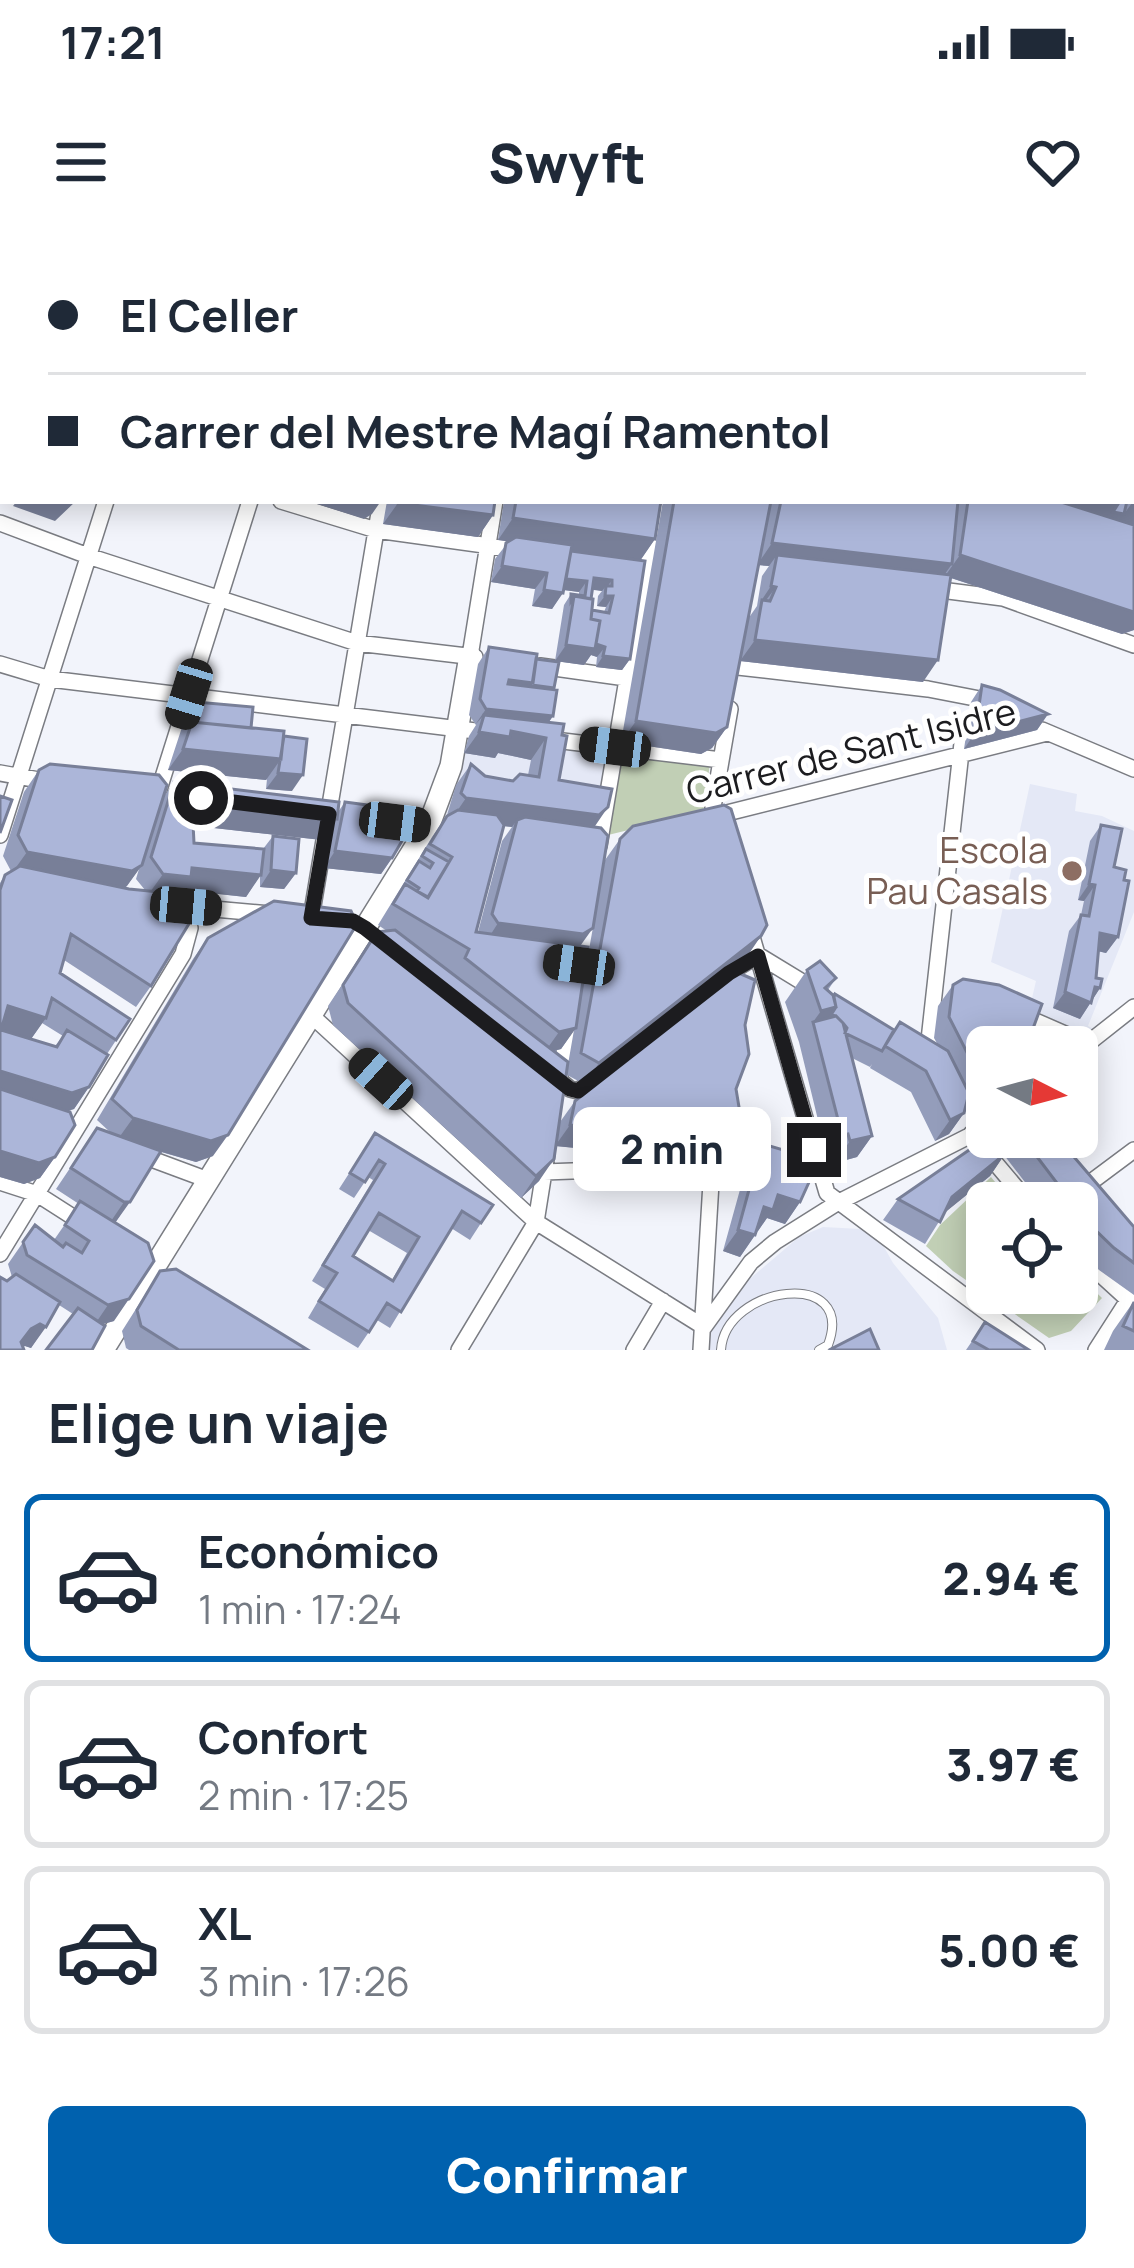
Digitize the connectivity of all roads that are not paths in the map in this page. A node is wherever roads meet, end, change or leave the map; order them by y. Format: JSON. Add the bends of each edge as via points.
{"nodes":[{"id":1,"x":105,"y":504,"type":"edge"},
{"id":2,"x":249,"y":504,"type":"edge"},
{"id":3,"x":291,"y":504,"type":"edge"},
{"id":4,"x":380,"y":504,"type":"edge"},
{"id":5,"x":495,"y":504,"type":"edge"},
{"id":6,"x":657,"y":504,"type":"edge"},
{"id":7,"x":0,"y":523,"type":"edge"},
{"id":8,"x":376,"y":530,"type":"junction"},
{"id":9,"x":489,"y":545,"type":"junction"},
{"id":10,"x":534,"y":552,"type":"edge"},
{"id":11,"x":88,"y":556,"type":"junction"},
{"id":12,"x":624,"y":564,"type":"edge"},
{"id":13,"x":647,"y":567,"type":"junction"},
{"id":14,"x":944,"y":568,"type":"edge"},
{"id":15,"x":917,"y":588,"type":"edge"},
{"id":16,"x":940,"y":590,"type":"junction"},
{"id":17,"x":219,"y":597,"type":"junction"},
{"id":18,"x":938,"y":610,"type":"edge"},
{"id":19,"x":357,"y":643,"type":"junction"},
{"id":20,"x":1134,"y":645,"type":"edge"},
{"id":21,"x":740,"y":647,"type":"edge"},
{"id":22,"x":482,"y":658,"type":"junction"},
{"id":23,"x":515,"y":662,"type":"edge"},
{"id":24,"x":0,"y":664,"type":"edge"},
{"id":25,"x":737,"y":667,"type":"junction"},
{"id":26,"x":931,"y":669,"type":"edge"},
{"id":27,"x":626,"y":678,"type":"junction"},
{"id":28,"x":50,"y":679,"type":"junction"},
{"id":29,"x":928,"y":689,"type":"junction"},
{"id":30,"x":189,"y":694,"type":"junction"},
{"id":31,"x":346,"y":712,"type":"junction"},
{"id":32,"x":1013,"y":712,"type":"edge"},
{"id":33,"x":1030,"y":722,"type":"edge"},
{"id":34,"x":964,"y":725,"type":"dead end"},
{"id":35,"x":460,"y":729,"type":"junction"},
{"id":36,"x":1048,"y":733,"type":"junction"},
{"id":37,"x":504,"y":734,"type":"edge"},
{"id":38,"x":526,"y":736,"type":"edge"},
{"id":39,"x":615,"y":747,"type":"junction"},
{"id":40,"x":959,"y":753,"type":"junction"},
{"id":41,"x":721,"y":760,"type":"junction"},
{"id":42,"x":1134,"y":770,"type":"edge"},
{"id":43,"x":0,"y":773,"type":"edge"},
{"id":44,"x":18,"y":778,"type":"junction"},
{"id":45,"x":65,"y":783,"type":"edge"},
{"id":46,"x":135,"y":790,"type":"edge"},
{"id":47,"x":158,"y":793,"type":"junction"},
{"id":48,"x":180,"y":796,"type":"edge"},
{"id":49,"x":308,"y":812,"type":"edge"},
{"id":50,"x":329,"y":814,"type":"junction"},
{"id":51,"x":152,"y":815,"type":"edge"},
{"id":52,"x":716,"y":816,"type":"junction"},
{"id":53,"x":349,"y":817,"type":"edge"},
{"id":54,"x":692,"y":821,"type":"edge"},
{"id":55,"x":0,"y":835,"type":"edge"},
{"id":56,"x":722,"y":837,"type":"edge"},
{"id":57,"x":622,"y":838,"type":"edge"},
{"id":58,"x":579,"y":842,"type":"edge"},
{"id":59,"x":598,"y":852,"type":"junction"},
{"id":60,"x":166,"y":905,"type":"edge"},
{"id":61,"x":186,"y":906,"type":"junction"},
{"id":62,"x":311,"y":918,"type":"junction"},
{"id":63,"x":332,"y":920,"type":"edge"},
{"id":64,"x":747,"y":921,"type":"edge"},
{"id":65,"x":758,"y":956,"type":"junction"},
{"id":66,"x":832,"y":1000,"type":"edge"},
{"id":67,"x":1134,"y":1007,"type":"edge"},
{"id":68,"x":1006,"y":1009,"type":"edge"},
{"id":69,"x":571,"y":1011,"type":"edge"},
{"id":70,"x":310,"y":1015,"type":"junction"},
{"id":71,"x":1039,"y":1026,"type":"edge"},
{"id":72,"x":1098,"y":1035,"type":"edge"},
{"id":73,"x":912,"y":1043,"type":"edge"},
{"id":74,"x":932,"y":1054,"type":"junction"},
{"id":75,"x":533,"y":1058,"type":"edge"},
{"id":76,"x":941,"y":1071,"type":"edge"},
{"id":77,"x":559,"y":1080,"type":"junction"},
{"id":78,"x":556,"y":1102,"type":"edge"},
{"id":79,"x":58,"y":1125,"type":"edge"},
{"id":80,"x":552,"y":1126,"type":"edge"},
{"id":81,"x":78,"y":1131,"type":"junction"},
{"id":82,"x":966,"y":1132,"type":"edge"},
{"id":83,"x":97,"y":1138,"type":"edge"},
{"id":84,"x":116,"y":1145,"type":"edge"},
{"id":85,"x":1134,"y":1150,"type":"edge"},
{"id":86,"x":993,"y":1158,"type":"edge"},
{"id":87,"x":544,"y":1172,"type":"junction"},
{"id":88,"x":208,"y":1180,"type":"junction"},
{"id":89,"x":0,"y":1182,"type":"edge"},
{"id":90,"x":1012,"y":1182,"type":"edge"},
{"id":91,"x":1092,"y":1182,"type":"edge"},
{"id":92,"x":37,"y":1194,"type":"junction"},
{"id":93,"x":837,"y":1203,"type":"junction"},
{"id":94,"x":536,"y":1222,"type":"junction"},
{"id":95,"x":106,"y":1239,"type":"edge"},
{"id":96,"x":0,"y":1254,"type":"edge"},
{"id":97,"x":1098,"y":1271,"type":"edge"},
{"id":98,"x":1131,"y":1300,"type":"edge"},
{"id":99,"x":663,"y":1301,"type":"junction"},
{"id":100,"x":720,"y":1317,"type":"junction"},
{"id":101,"x":704,"y":1327,"type":"junction"},
{"id":102,"x":105,"y":1347,"type":"edge"},
{"id":103,"x":462,"y":1349,"type":"edge"},
{"id":104,"x":634,"y":1350,"type":"edge"},
{"id":105,"x":701,"y":1350,"type":"edge"},
{"id":106,"x":721,"y":1350,"type":"edge"},
{"id":107,"x":819,"y":1350,"type":"edge"},
{"id":108,"x":1037,"y":1350,"type":"edge"},
{"id":109,"x":1096,"y":1350,"type":"edge"}],
"edges":[{"from":1,"to":11,"type":"street"},
{"from":2,"to":17,"type":"street"},
{"from":3,"to":8,"type":"street"},
{"from":4,"to":8,"type":"street"},
{"from":5,"to":9,"type":"street"},
{"from":6,"to":13,"type":"street"},
{"from":7,"to":11,"type":"street"},
{"from":8,"to":9,"type":"street"},
{"from":8,"to":19,"type":"street"},
{"from":9,"to":10,"type":"street"},
{"from":9,"to":22,"type":"street"},
{"from":11,"to":17,"type":"street"},
{"from":11,"to":28,"type":"street"},
{"from":12,"to":13,"type":"street"},
{"from":13,"to":27,"type":"street"},
{"from":14,"to":16,"type":"street"},
{"from":15,"to":16,"type":"street"},
{"from":16,"to":18,"type":"street"},
{"from":16,"to":20,"type":"street","via":[[1004,598]]},
{"from":17,"to":19,"type":"street"},
{"from":17,"to":30,"type":"street"},
{"from":19,"to":22,"type":"street"},
{"from":19,"to":31,"type":"street"},
{"from":21,"to":25,"type":"street"},
{"from":22,"to":35,"type":"street"},
{"from":23,"to":27,"type":"street"},
{"from":24,"to":28,"type":"street"},
{"from":25,"to":29,"type":"street"},
{"from":25,"to":41,"type":"street"},
{"from":26,"to":29,"type":"street"},
{"from":27,"to":39,"type":"street"},
{"from":28,"to":30,"type":"street"},
{"from":28,"to":44,"type":"street"},
{"from":29,"to":32,"type":"street"},
{"from":30,"to":31,"type":"street"},
{"from":30,"to":47,"type":"street"},
{"from":31,"to":35,"type":"street"},
{"from":31,"to":50,"type":"street"},
{"from":33,"to":36,"type":"street"},
{"from":34,"to":40,"type":"street"},
{"from":35,"to":37,"type":"street"},
{"from":35,"to":70,"type":"street","via":[[429,826]]},
{"from":36,"to":40,"type":"street","name":"Carrer de Sant Isidre"},
{"from":36,"to":42,"type":"street"},
{"from":38,"to":39,"type":"street"},
{"from":39,"to":41,"type":"street"},
{"from":39,"to":59,"type":"street"},
{"from":40,"to":52,"type":"street","name":"Carrer de Sant Isidre"},
{"from":40,"to":74,"type":"street"},
{"from":41,"to":52,"type":"street"},
{"from":43,"to":44,"type":"street"},
{"from":44,"to":45,"type":"street"},
{"from":44,"to":55,"type":"street"},
{"from":46,"to":47,"type":"street"},
{"from":47,"to":48,"type":"street"},
{"from":47,"to":51,"type":"street"},
{"from":49,"to":50,"type":"street"},
{"from":50,"to":53,"type":"street"},
{"from":50,"to":62,"type":"street"},
{"from":52,"to":54,"type":"street","name":"Carrer de Sant Isidre"},
{"from":52,"to":56,"type":"street"},
{"from":57,"to":59,"type":"street"},
{"from":58,"to":59,"type":"street"},
{"from":60,"to":61,"type":"street"},
{"from":61,"to":62,"type":"street"},
{"from":61,"to":81,"type":"street","via":[[183,954]]},
{"from":62,"to":63,"type":"street"},
{"from":64,"to":65,"type":"street"},
{"from":65,"to":66,"type":"street"},
{"from":65,"to":77,"type":"street","via":[[578,1091]]},
{"from":65,"to":93,"type":"street","via":[[827,1193]]},
{"from":67,"to":72,"type":"street"},
{"from":68,"to":71,"type":"street"},
{"from":69,"to":77,"type":"street"},
{"from":70,"to":88,"type":"street"},
{"from":70,"to":94,"type":"street"},
{"from":73,"to":74,"type":"street"},
{"from":74,"to":76,"type":"street"},
{"from":75,"to":77,"type":"street"},
{"from":77,"to":78,"type":"street"},
{"from":79,"to":81,"type":"street"},
{"from":80,"to":87,"type":"street"},
{"from":81,"to":83,"type":"street"},
{"from":81,"to":92,"type":"street"},
{"from":82,"to":93,"type":"street"},
{"from":84,"to":88,"type":"street"},
{"from":85,"to":91,"type":"street"},
{"from":86,"to":90,"type":"street"},
{"from":87,"to":94,"type":"street"},
{"from":87,"to":101,"type":"street","via":[[712,1166]]},
{"from":88,"to":102,"type":"street"},
{"from":89,"to":92,"type":"street"},
{"from":92,"to":95,"type":"street"},
{"from":92,"to":96,"type":"street"},
{"from":93,"to":100,"type":"street","via":[[751,1262]]},
{"from":93,"to":108,"type":"street"},
{"from":94,"to":99,"type":"street"},
{"from":94,"to":103,"type":"street"},
{"from":97,"to":98,"type":"street"},
{"from":98,"to":109,"type":"street"},
{"from":99,"to":101,"type":"street"},
{"from":99,"to":104,"type":"street"},
{"from":100,"to":101,"type":"street"},
{"from":100,"to":106,"type":"lane"},
{"from":100,"to":107,"type":"lane","via":[[764,1299],[821,1298],[832,1310],[833,1331]]},
{"from":101,"to":105,"type":"street"}]}
